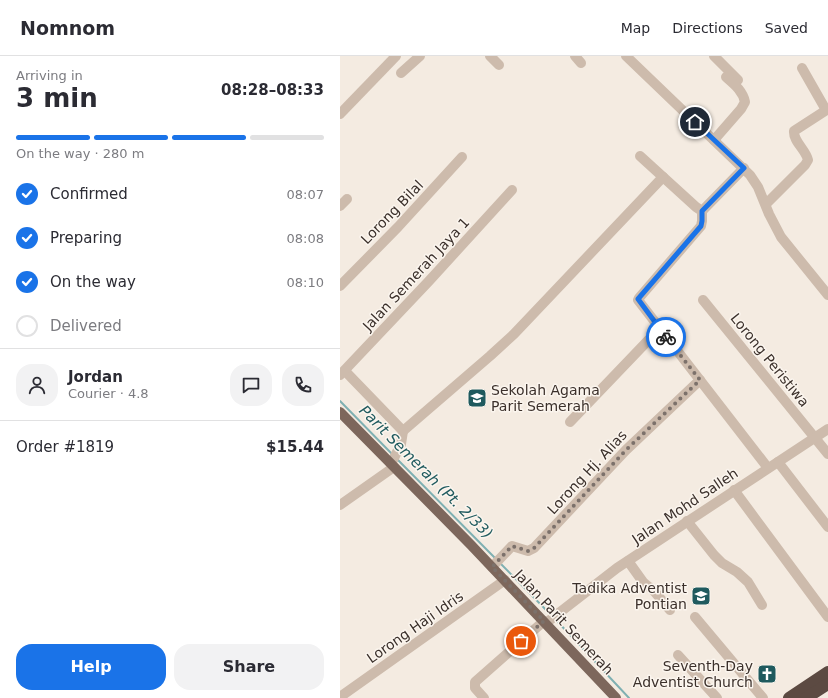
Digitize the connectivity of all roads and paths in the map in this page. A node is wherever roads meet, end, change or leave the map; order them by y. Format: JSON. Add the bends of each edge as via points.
{"nodes":[{"id":1,"x":396,"y":56,"type":"edge"},
{"id":2,"x":420,"y":56,"type":"edge"},
{"id":3,"x":490,"y":56,"type":"edge"},
{"id":4,"x":626,"y":56,"type":"edge"},
{"id":5,"x":721,"y":58,"type":"edge"},
{"id":6,"x":499,"y":65,"type":"dead end"},
{"id":7,"x":802,"y":68,"type":"dead end"},
{"id":8,"x":401,"y":73,"type":"dead end"},
{"id":9,"x":726,"y":77,"type":"dead end"},
{"id":10,"x":736,"y":85,"type":"junction"},
{"id":11,"x":827,"y":109,"type":"edge"},
{"id":12,"x":340,"y":114,"type":"edge"},
{"id":13,"x":714,"y":140,"type":"junction"},
{"id":14,"x":640,"y":156,"type":"dead end"},
{"id":15,"x":462,"y":157,"type":"dead end"},
{"id":16,"x":744,"y":168,"type":"junction"},
{"id":17,"x":662,"y":177,"type":"junction"},
{"id":18,"x":512,"y":190,"type":"dead end"},
{"id":19,"x":766,"y":204,"type":"junction"},
{"id":20,"x":702,"y":211,"type":"junction"},
{"id":21,"x":340,"y":286,"type":"edge"},
{"id":22,"x":828,"y":295,"type":"edge"},
{"id":23,"x":703,"y":300,"type":"dead end"},
{"id":24,"x":659,"y":329,"type":"junction"},
{"id":25,"x":343,"y":373,"type":"edge"},
{"id":26,"x":700,"y":380,"type":"junction"},
{"id":27,"x":341,"y":415,"type":"edge"},
{"id":28,"x":570,"y":422,"type":"dead end"},
{"id":29,"x":828,"y":429,"type":"edge"},
{"id":30,"x":403,"y":431,"type":"junction"},
{"id":31,"x":815,"y":437,"type":"junction"},
{"id":32,"x":828,"y":454,"type":"edge"},
{"id":33,"x":778,"y":462,"type":"junction"},
{"id":34,"x":392,"y":466,"type":"junction"},
{"id":35,"x":768,"y":468,"type":"junction"},
{"id":36,"x":734,"y":490,"type":"junction"},
{"id":37,"x":340,"y":505,"type":"edge"},
{"id":38,"x":687,"y":521,"type":"junction"},
{"id":39,"x":828,"y":527,"type":"edge"},
{"id":40,"x":628,"y":561,"type":"junction"},
{"id":41,"x":494,"y":564,"type":"junction"},
{"id":42,"x":506,"y":580,"type":"junction"},
{"id":43,"x":762,"y":605,"type":"dead end"},
{"id":44,"x":670,"y":610,"type":"dead end"},
{"id":45,"x":695,"y":617,"type":"dead end"},
{"id":46,"x":828,"y":617,"type":"edge"},
{"id":47,"x":547,"y":621,"type":"junction"},
{"id":48,"x":678,"y":655,"type":"dead end"},
{"id":49,"x":828,"y":672,"type":"edge"},
{"id":50,"x":827,"y":687,"type":"edge"},
{"id":51,"x":340,"y":697,"type":"edge"},
{"id":52,"x":484,"y":698,"type":"edge"},
{"id":53,"x":616,"y":698,"type":"edge"},
{"id":54,"x":717,"y":698,"type":"edge"},
{"id":55,"x":763,"y":698,"type":"edge"},
{"id":56,"x":790,"y":698,"type":"edge"},
{"id":57,"x":806,"y":698,"type":"edge"}],
"edges":[{"from":1,"to":12,"type":"street"},
{"from":2,"to":8,"type":"street"},
{"from":3,"to":6,"type":"street"},
{"from":4,"to":13,"type":"street"},
{"from":5,"to":10,"type":"street","via":[[737,79]]},
{"from":7,"to":11,"type":"street"},
{"from":9,"to":10,"type":"street"},
{"from":10,"to":13,"type":"street","via":[[744,97],[744,105]]},
{"from":11,"to":19,"type":"street","via":[[794,131],[794,136],[808,160]]},
{"from":13,"to":16,"type":"street"},
{"from":14,"to":17,"type":"street"},
{"from":15,"to":21,"type":"street","name":"Lorong Bilal","via":[[398,228]]},
{"from":16,"to":19,"type":"street","via":[[758,187]]},
{"from":16,"to":20,"type":"street"},
{"from":17,"to":20,"type":"street"},
{"from":17,"to":30,"type":"street","via":[[514,334]]},
{"from":18,"to":25,"type":"street","name":"Jalan Semerah Jaya 1"},
{"from":19,"to":22,"type":"street","via":[[781,237]]},
{"from":20,"to":24,"type":"street","via":[[701,226],[638,299]]},
{"from":23,"to":31,"type":"street","name":"Lorong Peristiwa"},
{"from":24,"to":26,"type":"street"},
{"from":24,"to":28,"type":"street"},
{"from":25,"to":30,"type":"street"},
{"from":26,"to":35,"type":"street"},
{"from":26,"to":41,"type":"street","name":"Lorong Hj. Alias","via":[[626,450],[534,548],[528,551],[512,546]]},
{"from":27,"to":34,"type":"main road","name":"Jalan Parit Semerah"},
{"from":29,"to":31,"type":"street","name":"Jalan Mohd Salleh"},
{"from":30,"to":34,"type":"street"},
{"from":31,"to":32,"type":"street","name":"Lorong Peristiwa"},
{"from":31,"to":33,"type":"street","name":"Jalan Mohd Salleh"},
{"from":33,"to":35,"type":"street","name":"Jalan Mohd Salleh"},
{"from":33,"to":39,"type":"street"},
{"from":34,"to":37,"type":"street"},
{"from":34,"to":41,"type":"main road","name":"Jalan Parit Semerah"},
{"from":35,"to":36,"type":"street","name":"Jalan Mohd Salleh"},
{"from":36,"to":38,"type":"street","name":"Jalan Mohd Salleh"},
{"from":36,"to":46,"type":"street"},
{"from":38,"to":40,"type":"street","name":"Jalan Mohd Salleh"},
{"from":38,"to":43,"type":"street","via":[[722,563],[748,582]]},
{"from":40,"to":44,"type":"street","via":[[643,582]]},
{"from":40,"to":47,"type":"street","name":"Jalan Mohd Salleh"},
{"from":41,"to":42,"type":"main road","name":"Jalan Parit Semerah"},
{"from":42,"to":47,"type":"main road","name":"Jalan Parit Semerah"},
{"from":42,"to":51,"type":"street","name":"Lorong Haji Idris"},
{"from":45,"to":55,"type":"street"},
{"from":47,"to":52,"type":"street","name":"Jalan Mohd Salleh","via":[[475,682],[475,688]]},
{"from":47,"to":53,"type":"main road","name":"Jalan Parit Semerah"},
{"from":48,"to":54,"type":"street"},
{"from":49,"to":56,"type":"highway"},
{"from":50,"to":57,"type":"highway"}]}
